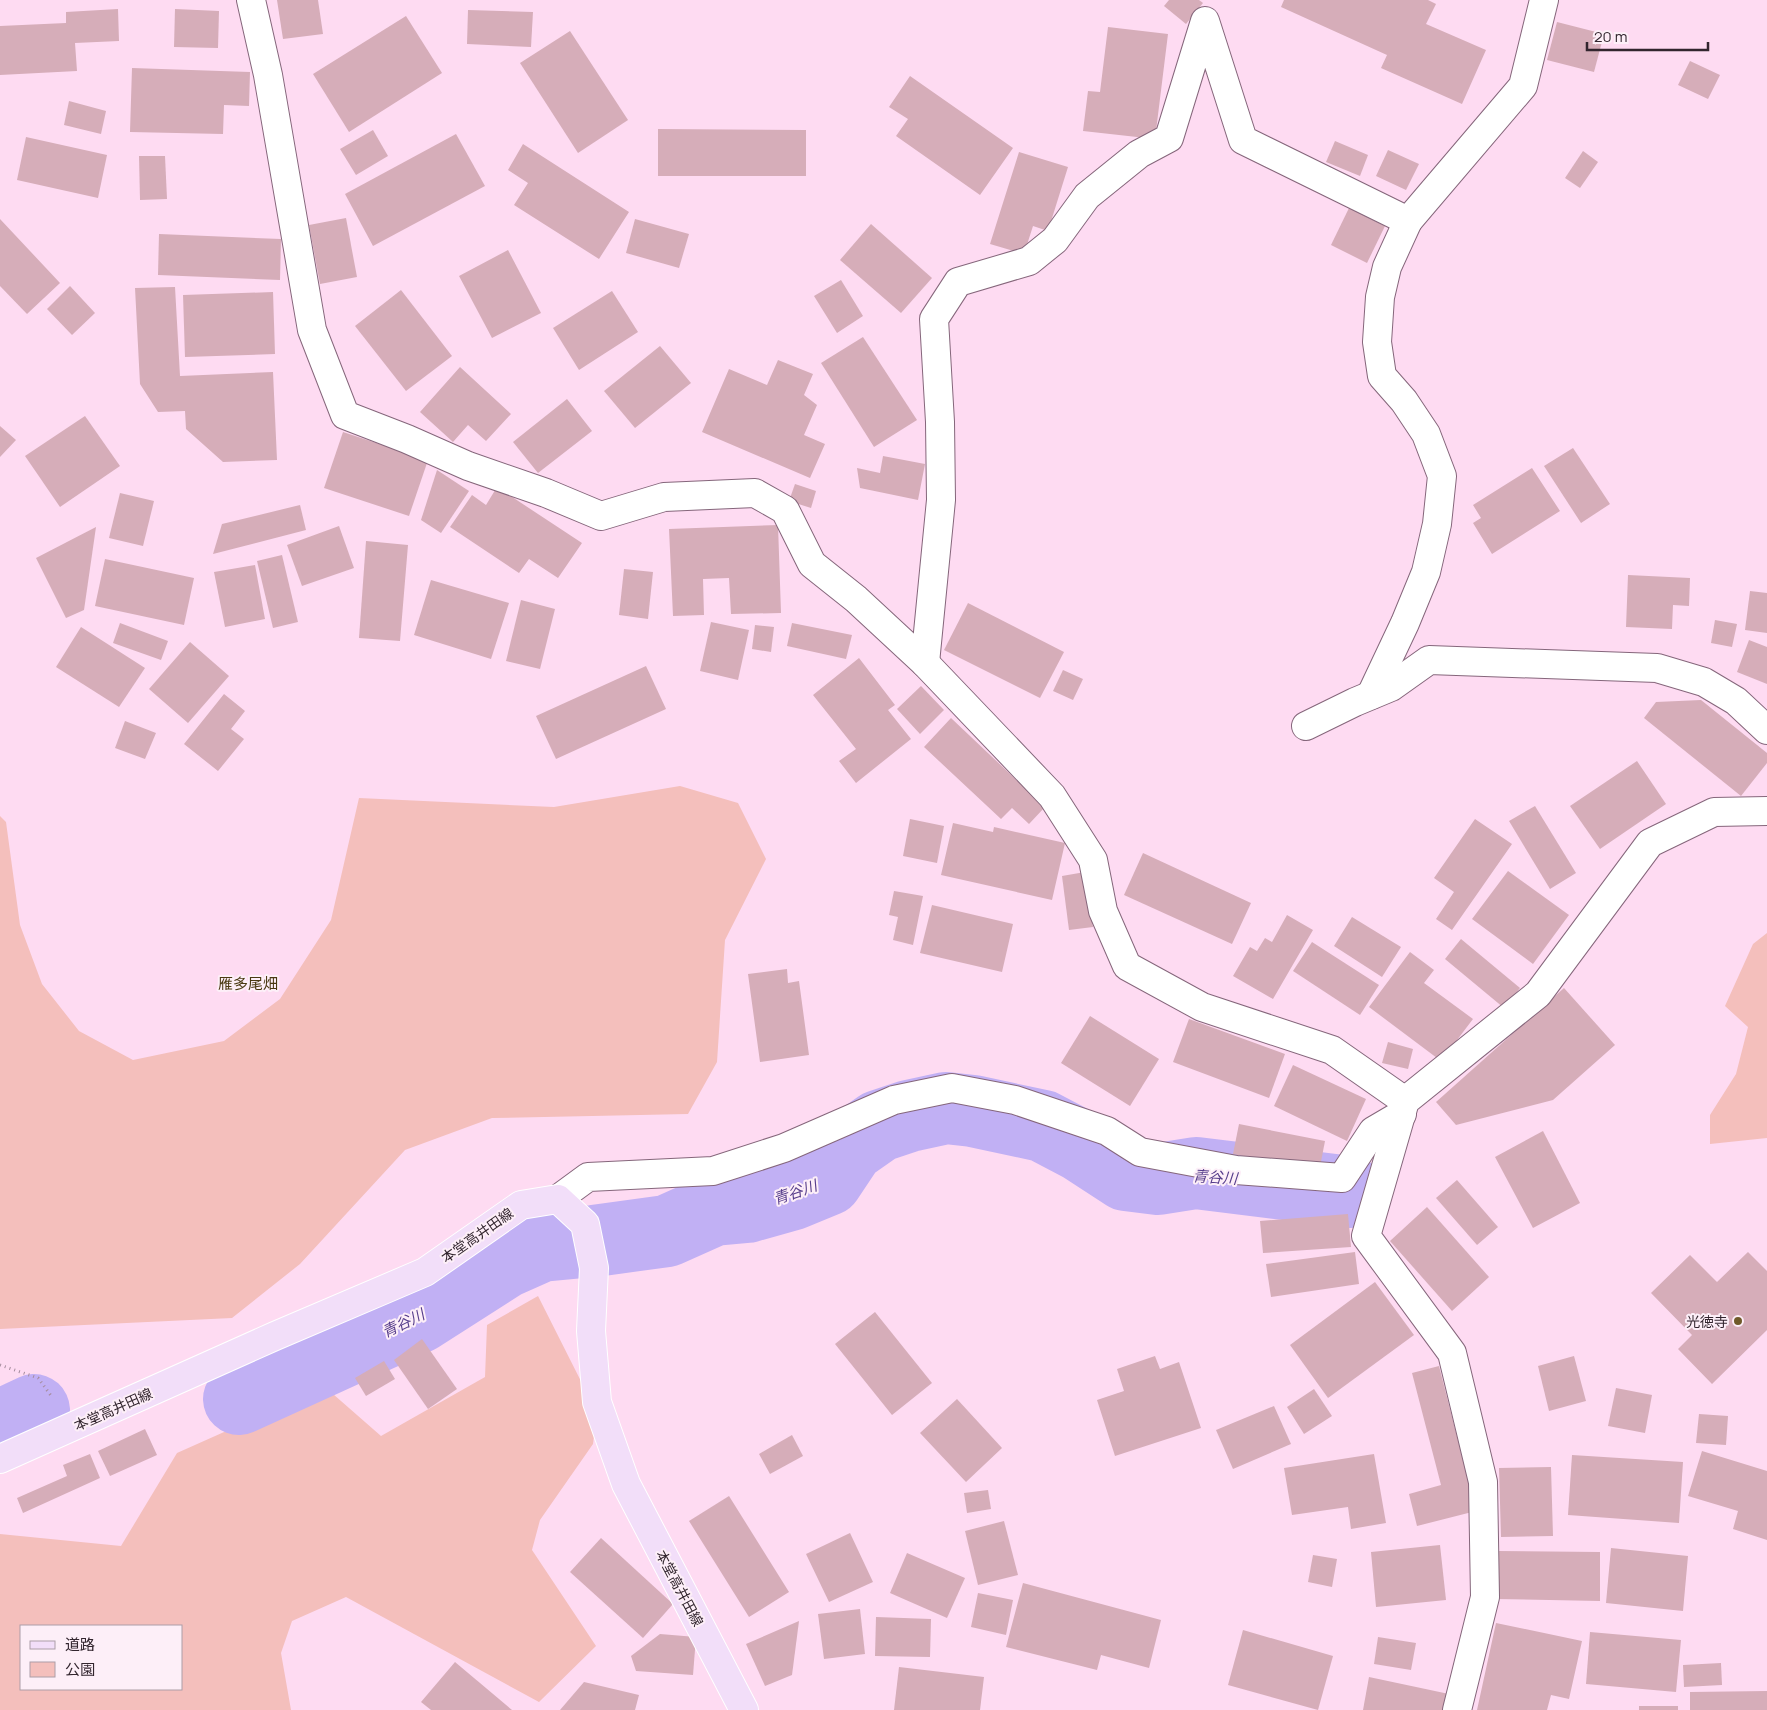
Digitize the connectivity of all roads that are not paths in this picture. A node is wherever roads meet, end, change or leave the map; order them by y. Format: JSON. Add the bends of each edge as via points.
{"nodes":[{"id":1,"x":251,"y":0,"type":"edge"},
{"id":2,"x":1544,"y":0,"type":"edge"},
{"id":3,"x":1408,"y":221,"type":"junction"},
{"id":4,"x":925,"y":663,"type":"junction"},
{"id":5,"x":1371,"y":695,"type":"junction"},
{"id":6,"x":1306,"y":726,"type":"dead end"},
{"id":7,"x":1767,"y":730,"type":"edge"},
{"id":8,"x":1767,"y":811,"type":"edge"},
{"id":9,"x":1403,"y":1108,"type":"junction"},
{"id":10,"x":558,"y":1200,"type":"junction"},
{"id":11,"x":0,"y":1459,"type":"edge"},
{"id":12,"x":744,"y":1710,"type":"edge"},
{"id":13,"x":1457,"y":1710,"type":"edge"}],
"edges":[{"from":1,"to":4,"type":"street","via":[[268,75],[312,330],[345,415],[601,516],[664,497],[755,494],[785,510],[812,564],[856,599]]},
{"from":2,"to":3,"type":"street","via":[[1522,86]]},
{"from":3,"to":4,"type":"street","via":[[1243,140],[1204,21],[1169,138],[1139,154],[1087,196],[1055,240],[1029,262],[958,282],[934,318],[941,500]]},
{"from":3,"to":5,"type":"street","via":[[1387,267],[1380,297],[1377,342],[1382,376],[1426,434],[1442,476],[1437,524],[1426,572]]},
{"from":4,"to":9,"type":"street","via":[[1052,796],[1093,860],[1103,912],[1127,966],[1202,1007],[1332,1050]]},
{"from":5,"to":6,"type":"street"},
{"from":5,"to":7,"type":"street","via":[[1390,687],[1430,660],[1657,668],[1704,682],[1736,701]]},
{"from":8,"to":9,"type":"street","via":[[1714,812],[1650,843],[1538,994]]},
{"from":9,"to":10,"type":"street","via":[[1372,1131],[1342,1178],[1236,1170],[1140,1152],[1107,1132],[1080,1122],[1015,1100],[952,1088],[894,1100],[784,1148],[713,1171],[588,1178]]},
{"from":9,"to":13,"type":"street","via":[[1366,1236],[1452,1353],[1483,1482],[1486,1597]]},
{"from":10,"to":11,"type":"main road","name":"本堂高井田線","via":[[520,1204],[424,1272]]},
{"from":10,"to":12,"type":"main road","name":"本堂高井田線","via":[[585,1224],[594,1268],[591,1331],[597,1402],[626,1484]]}]}
